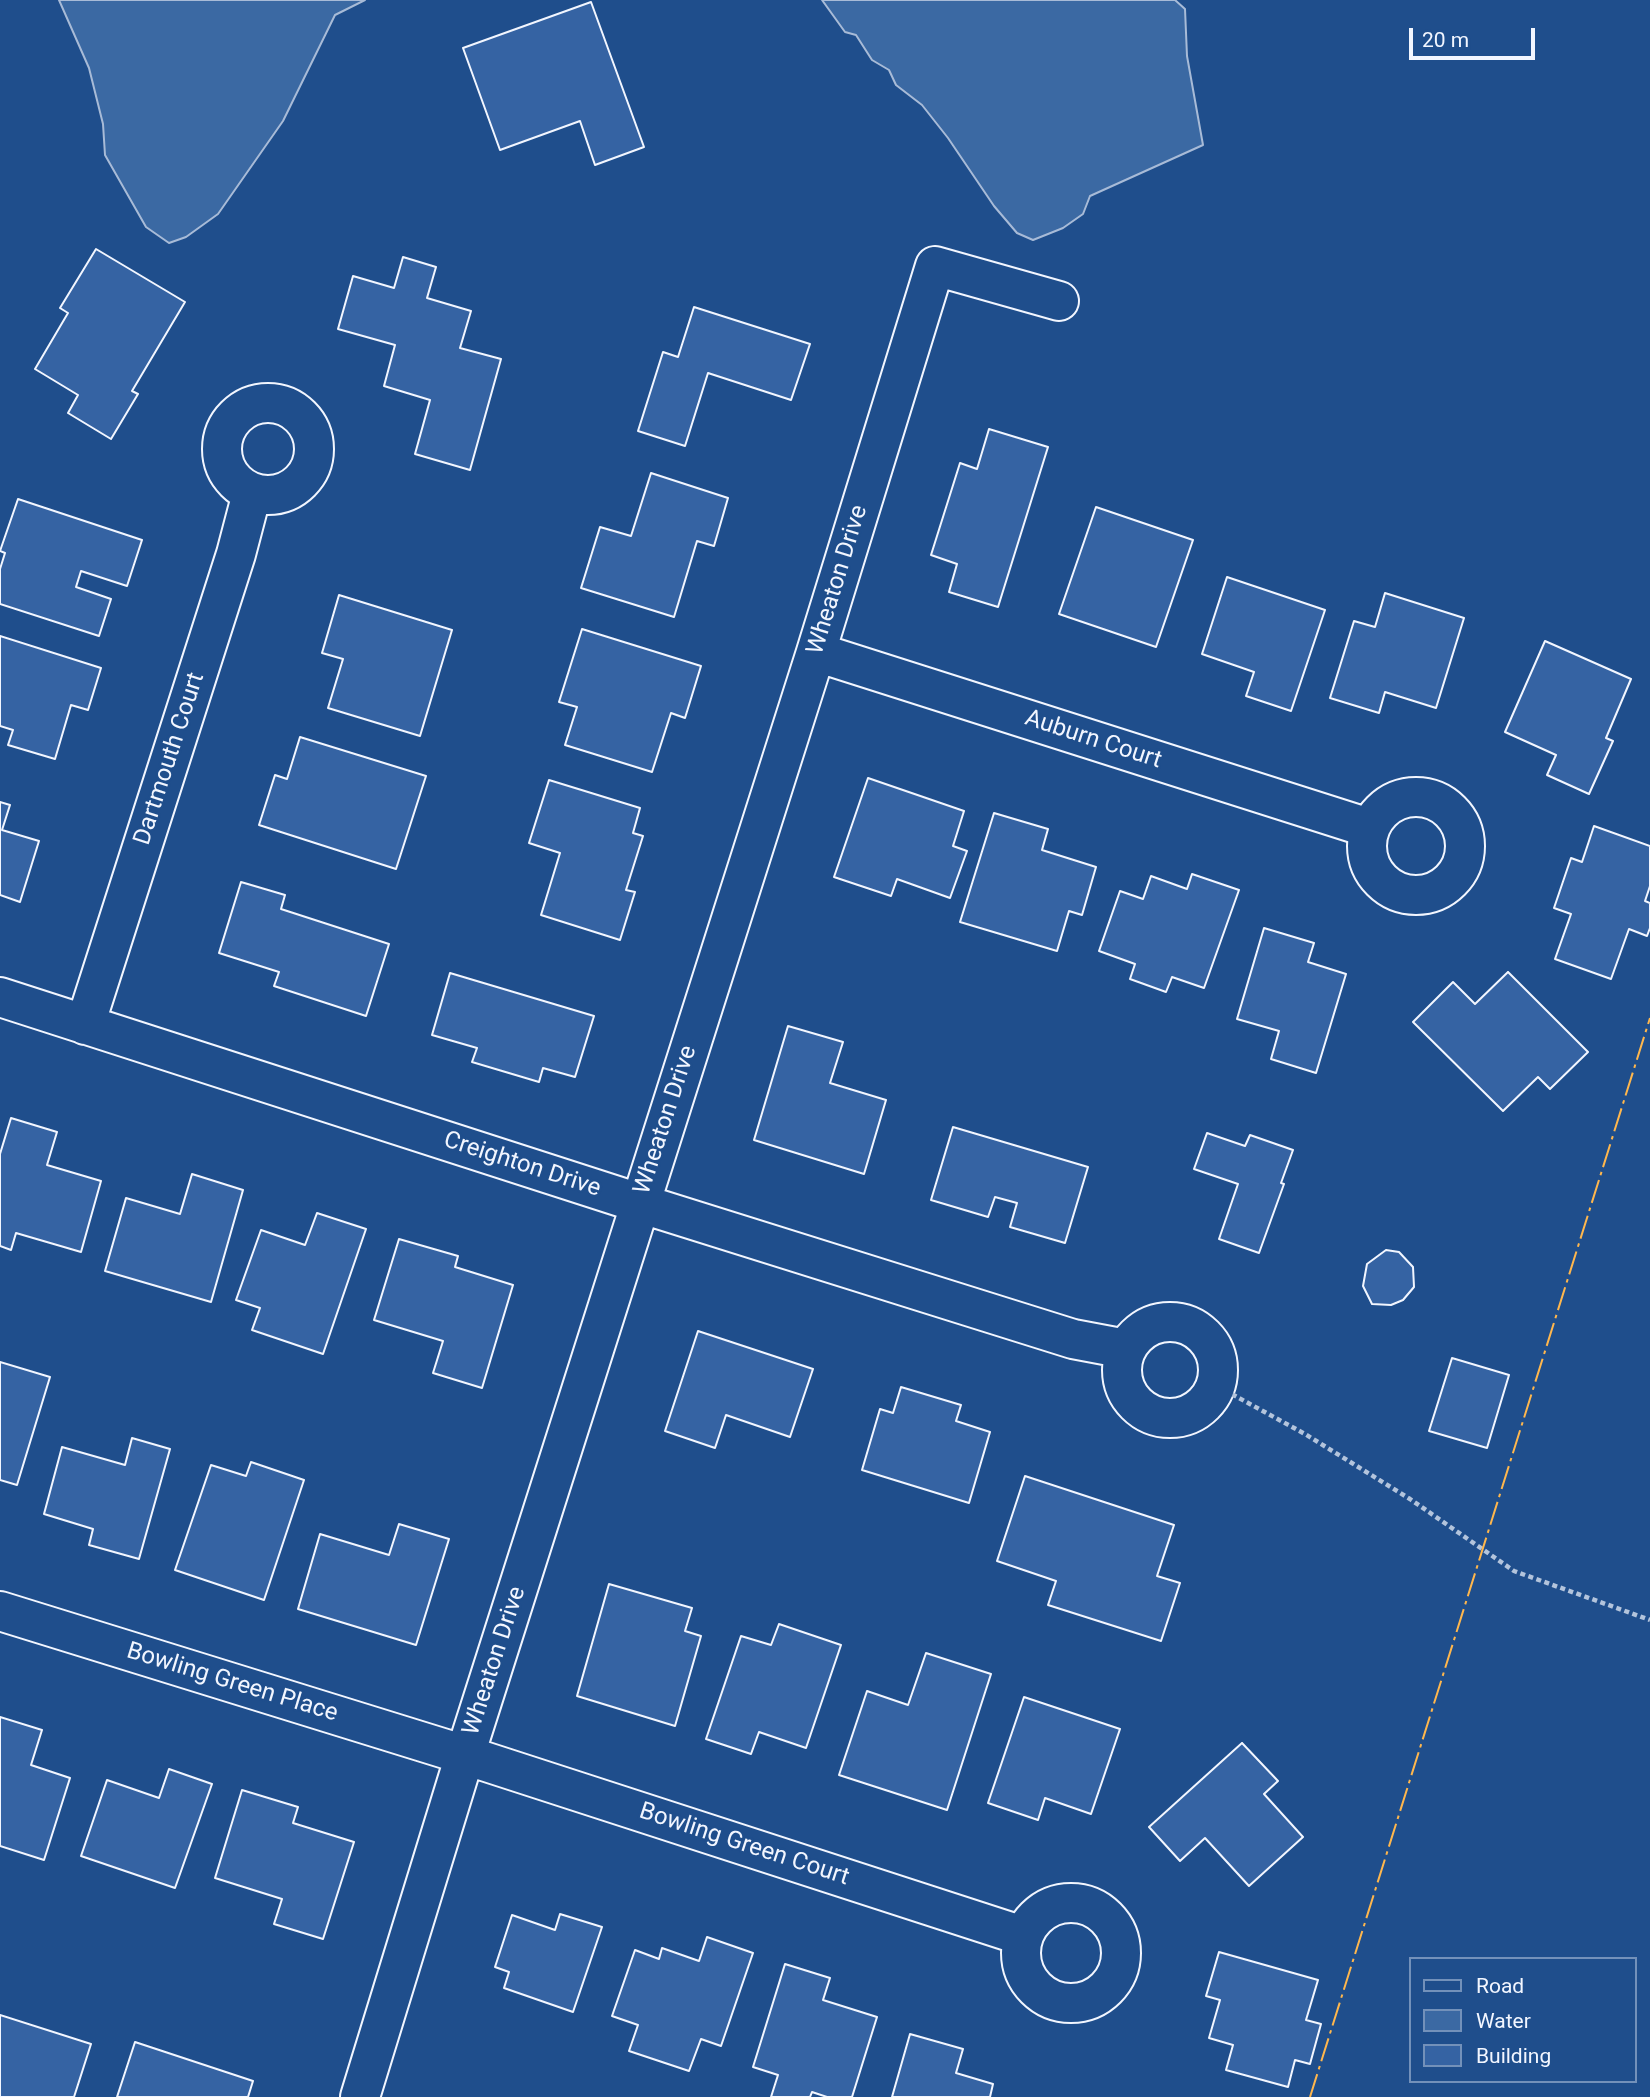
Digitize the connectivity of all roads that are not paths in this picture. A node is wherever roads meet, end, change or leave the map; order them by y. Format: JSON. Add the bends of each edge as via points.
{"nodes":[{"id":1,"x":1059,"y":301,"type":"dead end"},
{"id":2,"x":252,"y":494,"type":"dead end"},
{"id":3,"x":816,"y":652,"type":"junction"},
{"id":4,"x":1369,"y":828,"type":"dead end"},
{"id":5,"x":0,"y":997,"type":"edge"},
{"id":6,"x":85,"y":1025,"type":"junction"},
{"id":7,"x":639,"y":1203,"type":"junction"},
{"id":8,"x":1126,"y":1349,"type":"junction"},
{"id":9,"x":0,"y":1611,"type":"edge"},
{"id":10,"x":465,"y":1755,"type":"junction"},
{"id":11,"x":1023,"y":1936,"type":"dead end"},
{"id":12,"x":360,"y":2097,"type":"edge"}],
"edges":[{"from":1,"to":3,"type":"street","name":"Wheaton Drive","via":[[935,266]]},
{"from":2,"to":6,"type":"street","name":"Dartmouth Court"},
{"from":3,"to":4,"type":"street","name":"Auburn Court"},
{"from":3,"to":7,"type":"street","name":"Wheaton Drive"},
{"from":5,"to":6,"type":"street","name":"Creighton Drive"},
{"from":6,"to":7,"type":"street","name":"Creighton Drive"},
{"from":7,"to":8,"type":"street","name":"Creighton Drive","via":[[1073,1339]]},
{"from":7,"to":10,"type":"street","name":"Wheaton Drive"},
{"from":8,"to":8,"type":"street","via":[[1122,1379],[1130,1397],[1161,1418],[1194,1412],[1209,1401],[1217,1386],[1220,1373],[1215,1349],[1200,1331],[1182,1322],[1161,1321],[1139,1332]]},
{"from":9,"to":10,"type":"street","name":"Bowling Green Place"},
{"from":10,"to":11,"type":"street","name":"Bowling Green Court"},
{"from":10,"to":12,"type":"street","name":"Wheaton Drive"}]}
